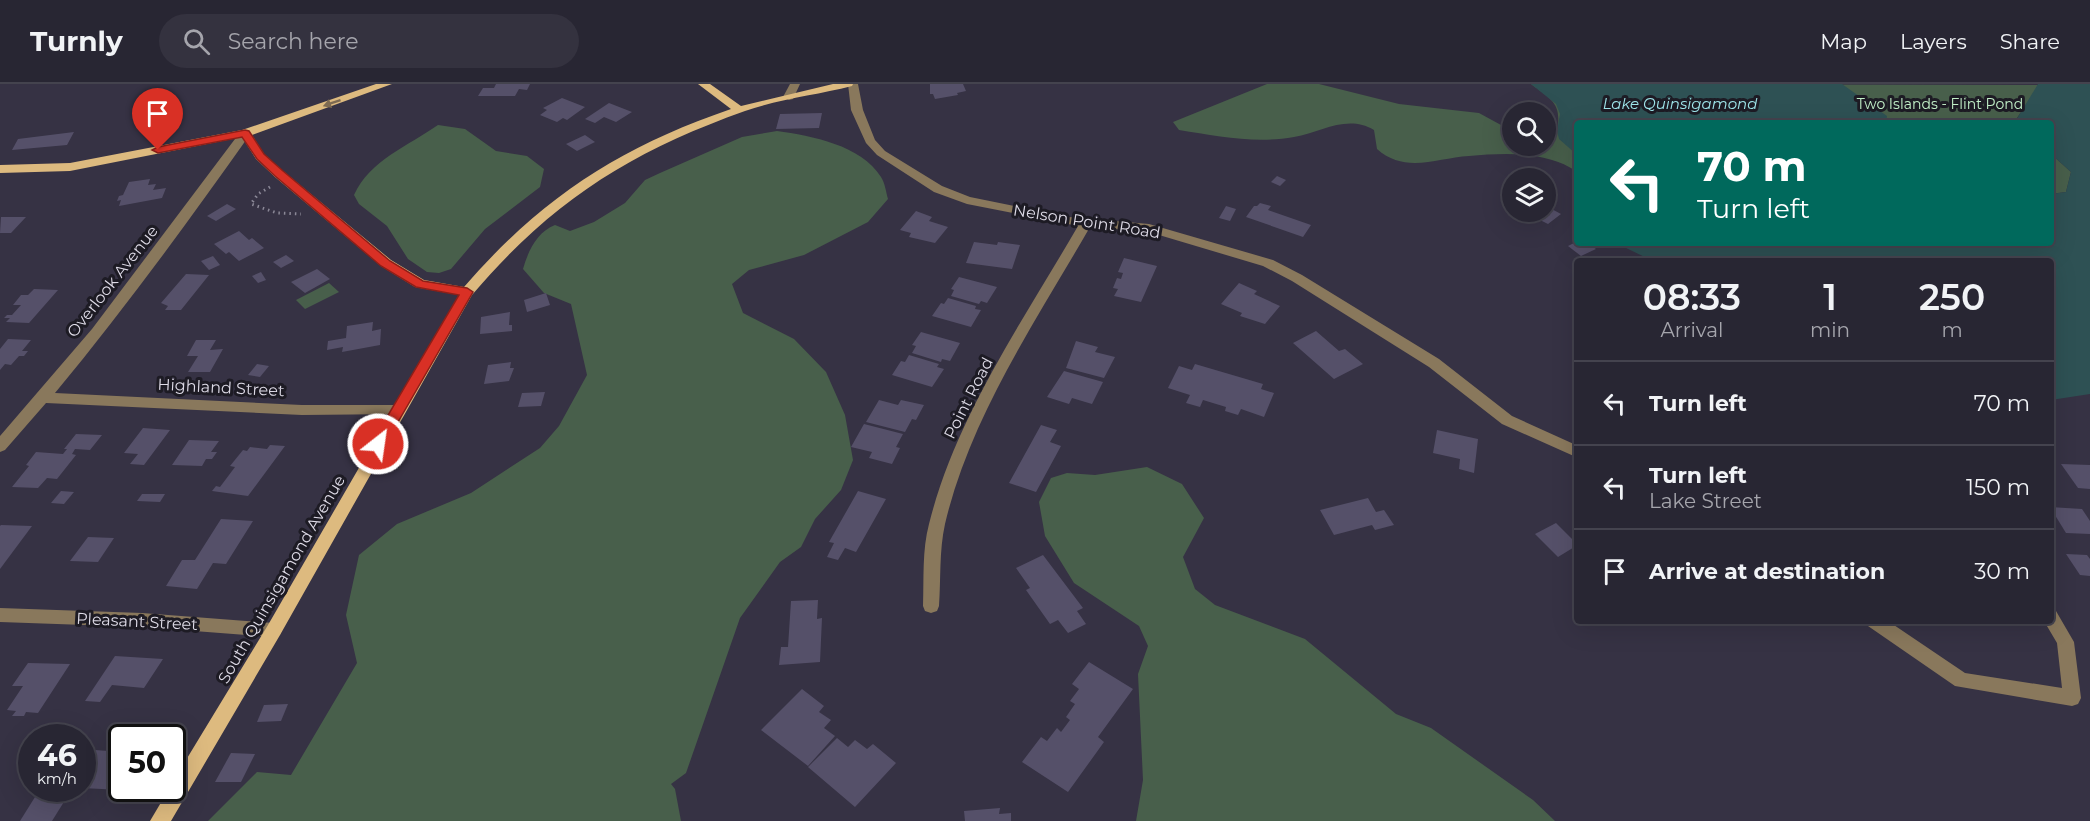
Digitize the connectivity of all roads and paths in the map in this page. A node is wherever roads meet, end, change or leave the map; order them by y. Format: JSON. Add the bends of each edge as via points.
{"nodes":[{"id":1,"x":387,"y":84,"type":"edge"},
{"id":2,"x":703,"y":84,"type":"edge"},
{"id":3,"x":795,"y":84,"type":"edge"},
{"id":4,"x":848,"y":84,"type":"edge"},
{"id":5,"x":853,"y":84,"type":"edge"},
{"id":6,"x":789,"y":97,"type":"junction"},
{"id":7,"x":740,"y":110,"type":"junction"},
{"id":8,"x":245,"y":133,"type":"junction"},
{"id":9,"x":0,"y":169,"type":"edge"},
{"id":10,"x":286,"y":180,"type":"junction"},
{"id":11,"x":301,"y":214,"type":"dead end"},
{"id":12,"x":1086,"y":223,"type":"junction"},
{"id":13,"x":467,"y":292,"type":"junction"},
{"id":14,"x":43,"y":398,"type":"junction"},
{"id":15,"x":398,"y":410,"type":"junction"},
{"id":16,"x":0,"y":446,"type":"edge"},
{"id":17,"x":1574,"y":451,"type":"edge"},
{"id":18,"x":931,"y":606,"type":"dead end"},
{"id":19,"x":0,"y":615,"type":"edge"},
{"id":20,"x":2054,"y":623,"type":"edge"},
{"id":21,"x":1878,"y":624,"type":"edge"},
{"id":22,"x":274,"y":630,"type":"junction"},
{"id":23,"x":160,"y":821,"type":"edge"}],
"edges":[{"from":1,"to":8,"type":"main road","one_way":true},
{"from":2,"to":7,"type":"main road"},
{"from":3,"to":6,"type":"street"},
{"from":4,"to":6,"type":"main road","name":"South Quinsigamond Avenue"},
{"from":5,"to":12,"type":"street","name":"Nelson Point Road","via":[[857,110],[870,141],[918,178],[967,200]]},
{"from":6,"to":7,"type":"main road","name":"South Quinsigamond Avenue"},
{"from":7,"to":13,"type":"main road","name":"South Quinsigamond Avenue","via":[[641,149],[590,178],[516,237]]},
{"from":8,"to":9,"type":"main road","via":[[70,167]]},
{"from":8,"to":10,"type":"main road","via":[[260,156]]},
{"from":8,"to":14,"type":"street","name":"Overlook Avenue","via":[[133,285]]},
{"from":10,"to":11,"type":"path","via":[[258,194],[251,204],[277,213]]},
{"from":10,"to":13,"type":"main road","via":[[407,278],[434,288]]},
{"from":12,"to":17,"type":"street","name":"Nelson Point Road","via":[[1149,228],[1268,263],[1434,363],[1507,420]]},
{"from":12,"to":18,"type":"street","name":"Point Road","via":[[997,379],[957,459],[936,527]]},
{"from":13,"to":15,"type":"main road","name":"South Quinsigamond Avenue"},
{"from":14,"to":15,"type":"street","name":"Highland Street","via":[[302,410]]},
{"from":14,"to":16,"type":"street","name":"Overlook Avenue"},
{"from":15,"to":22,"type":"main road","name":"South Quinsigamond Avenue"},
{"from":19,"to":22,"type":"street","name":"Pleasant Street"},
{"from":20,"to":21,"type":"street","via":[[2065,642],[2072,698],[1961,680]]},
{"from":22,"to":23,"type":"main road","name":"South Quinsigamond Avenue"}]}
